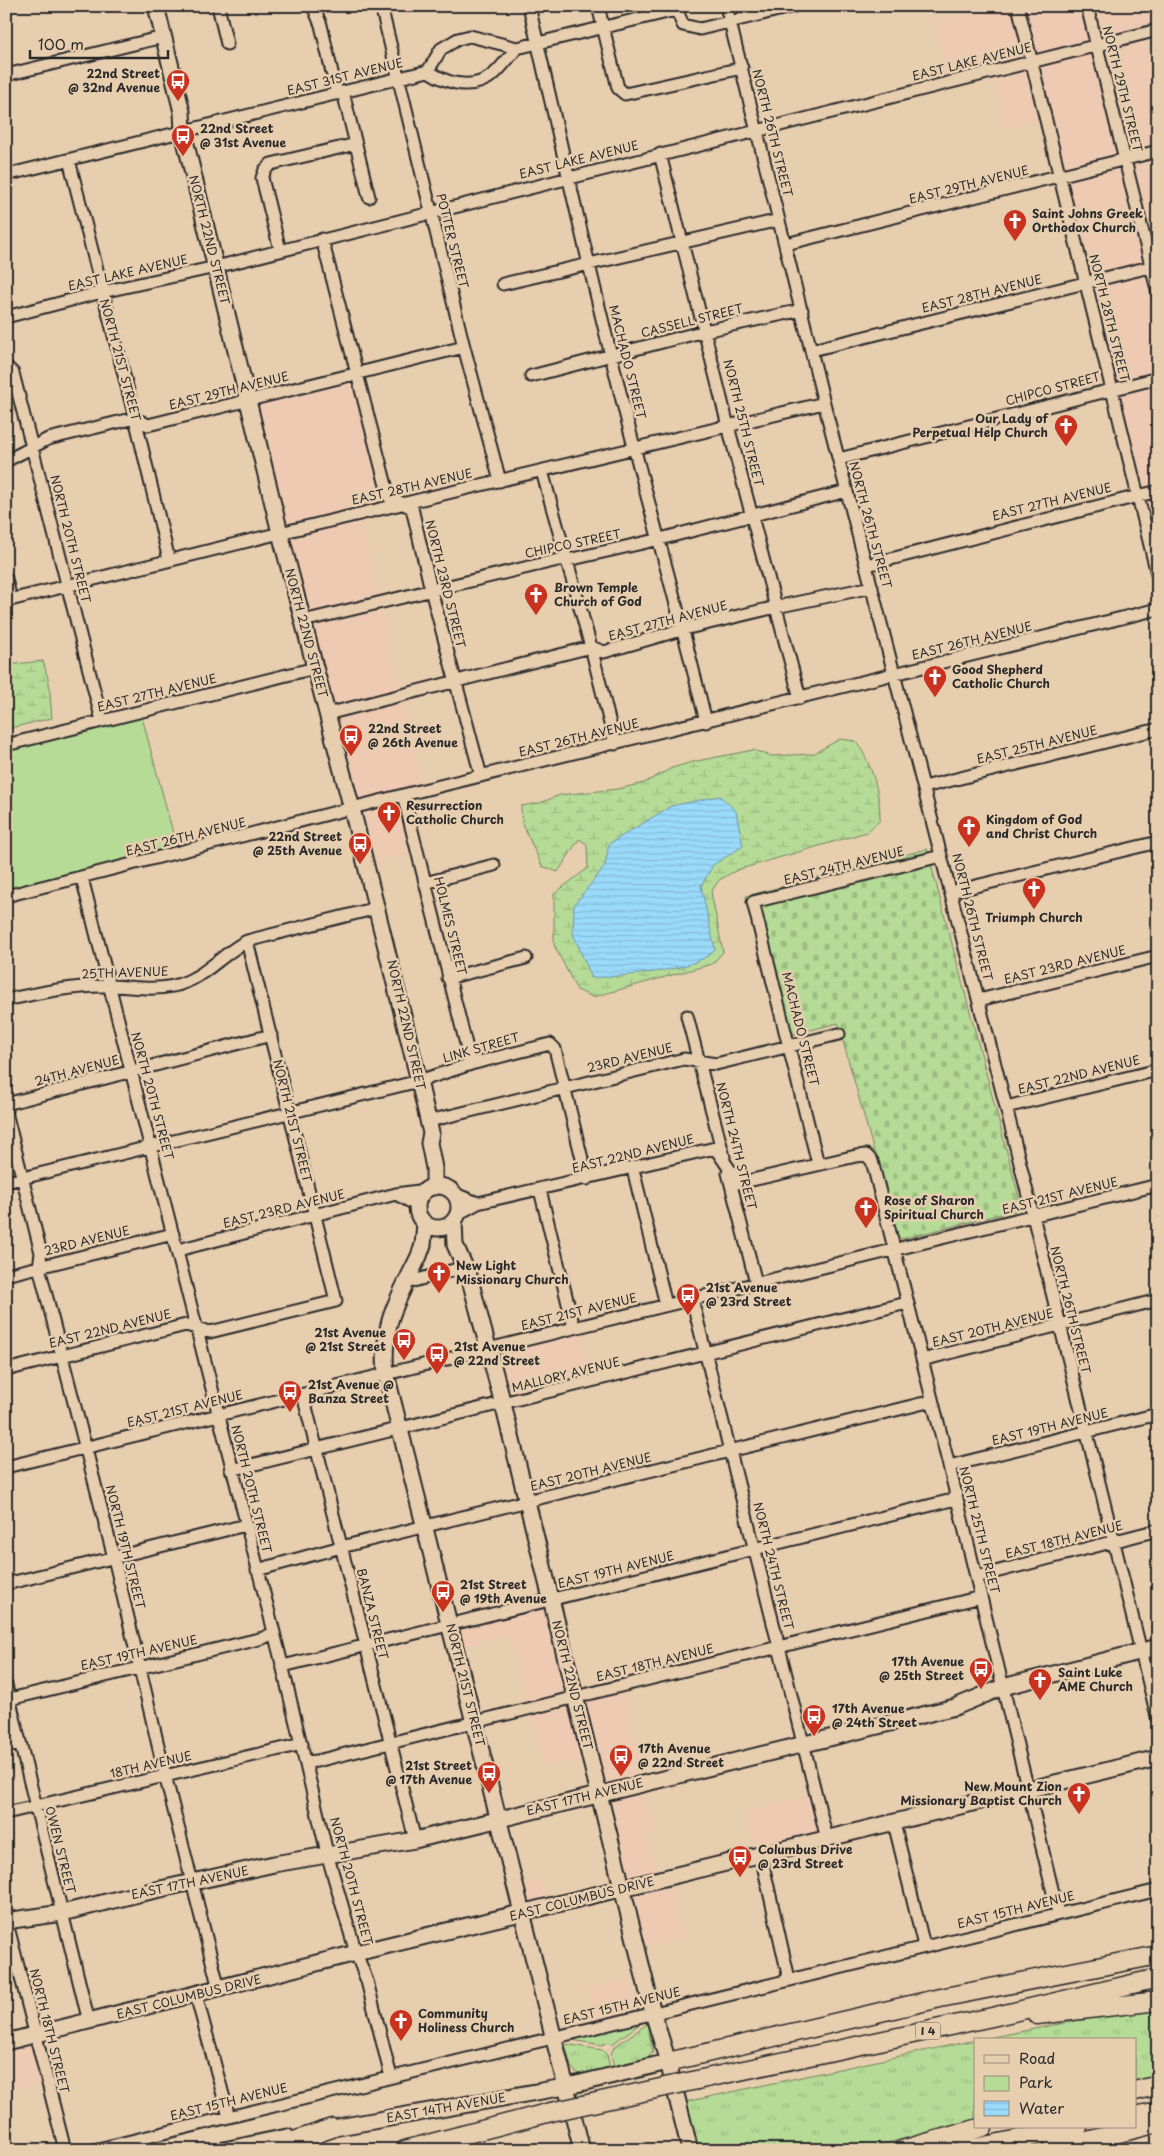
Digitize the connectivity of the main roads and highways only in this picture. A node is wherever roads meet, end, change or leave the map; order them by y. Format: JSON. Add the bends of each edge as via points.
{"nodes":[{"id":1,"x":145,"y":6,"type":"edge"},
{"id":2,"x":156,"y":6,"type":"edge"},
{"id":3,"x":158,"y":38,"type":"junction"},
{"id":4,"x":439,"y":1190,"type":"junction"},
{"id":5,"x":456,"y":1217,"type":"junction"},
{"id":6,"x":425,"y":1224,"type":"junction"},
{"id":7,"x":1158,"y":1647,"type":"edge"},
{"id":8,"x":1158,"y":1758,"type":"edge"},
{"id":9,"x":600,"y":1794,"type":"junction"},
{"id":10,"x":499,"y":1818,"type":"junction"},
{"id":11,"x":623,"y":1888,"type":"junction"},
{"id":12,"x":523,"y":1914,"type":"junction"},
{"id":13,"x":6,"y":1920,"type":"edge"},
{"id":14,"x":1158,"y":1955,"type":"edge"},
{"id":15,"x":1158,"y":1978,"type":"edge"},
{"id":16,"x":1158,"y":2000,"type":"edge"},
{"id":17,"x":992,"y":2017,"type":"junction"},
{"id":18,"x":6,"y":2042,"type":"edge"},
{"id":19,"x":668,"y":2062,"type":"junction"},
{"id":20,"x":1158,"y":2085,"type":"edge"},
{"id":21,"x":564,"y":2087,"type":"junction"},
{"id":22,"x":1136,"y":2090,"type":"edge"},
{"id":23,"x":1158,"y":2112,"type":"edge"},
{"id":24,"x":1136,"y":2116,"type":"edge"},
{"id":25,"x":1158,"y":2124,"type":"edge"},
{"id":26,"x":332,"y":2128,"type":"junction"},
{"id":27,"x":979,"y":2128,"type":"edge"},
{"id":28,"x":1073,"y":2128,"type":"edge"},
{"id":29,"x":224,"y":2150,"type":"edge"},
{"id":30,"x":268,"y":2150,"type":"edge"},
{"id":31,"x":405,"y":2150,"type":"edge"},
{"id":32,"x":582,"y":2150,"type":"edge"},
{"id":33,"x":690,"y":2150,"type":"edge"},
{"id":34,"x":902,"y":2150,"type":"edge"},
{"id":35,"x":965,"y":2150,"type":"edge"},
{"id":36,"x":1052,"y":2150,"type":"edge"}],
"edges":[{"from":1,"to":3,"type":"main road","name":"NORTH 22ND STREET"},
{"from":2,"to":3,"type":"main road","name":"NORTH 22ND STREET"},
{"from":3,"to":4,"type":"main road","name":"NORTH 22ND STREET","via":[[182,112],[183,132],[280,533],[430,1127],[437,1140],[442,1164]]},
{"from":4,"to":5,"type":"main road","via":[[459,1207]]},
{"from":4,"to":6,"type":"main road","via":[[422,1195],[418,1206]]},
{"from":5,"to":6,"type":"main road","via":[[441,1228]]},
{"from":5,"to":9,"type":"main road","name":"NORTH 22ND STREET","via":[[455,1245],[465,1266],[503,1404]]},
{"from":6,"to":10,"type":"main road","name":"NORTH 21ST STREET","via":[[423,1245],[394,1304],[386,1332],[386,1374]]},
{"from":7,"to":9,"type":"main road","name":"EAST 17TH AVENUE","via":[[1004,1687],[955,1707]]},
{"from":8,"to":11,"type":"main road","name":"EAST COLUMBUS DRIVE"},
{"from":9,"to":10,"type":"main road","name":"EAST 17TH AVENUE"},
{"from":9,"to":11,"type":"main road","name":"NORTH 22ND STREET"},
{"from":10,"to":12,"type":"main road","name":"NORTH 21ST STREET"},
{"from":10,"to":13,"type":"main road","name":"EAST 17TH AVENUE","via":[[414,1840],[274,1864],[62,1913]]},
{"from":11,"to":12,"type":"main road","name":"EAST COLUMBUS DRIVE"},
{"from":11,"to":19,"type":"main road","name":"NORTH 22ND STREET"},
{"from":12,"to":18,"type":"main road","name":"EAST COLUMBUS DRIVE"},
{"from":12,"to":21,"type":"main road","name":"NORTH 21ST STREET"},
{"from":14,"to":19,"type":"highway","via":[[940,1998]]},
{"from":15,"to":17,"type":"highway","number":"I 4"},
{"from":16,"to":17,"type":"highway","via":[[1068,2013]]},
{"from":17,"to":31,"type":"highway","number":"I 4","bridge":true,"via":[[551,2112]]},
{"from":19,"to":21,"type":"main road","name":"EAST 14TH AVENUE"},
{"from":19,"to":33,"type":"main road","name":"NORTH 22ND STREET"},
{"from":20,"to":22,"type":"highway"},
{"from":21,"to":26,"type":"main road","name":"EAST 14TH AVENUE"},
{"from":21,"to":32,"type":"main road","name":"NORTH 21ST STREET"},
{"from":23,"to":24,"type":"highway"},
{"from":25,"to":36,"type":"highway"},
{"from":26,"to":29,"type":"main road","name":"EAST 14TH AVENUE"},
{"from":26,"to":30,"type":"highway"},
{"from":27,"to":34,"type":"highway"},
{"from":28,"to":35,"type":"highway"}]}
